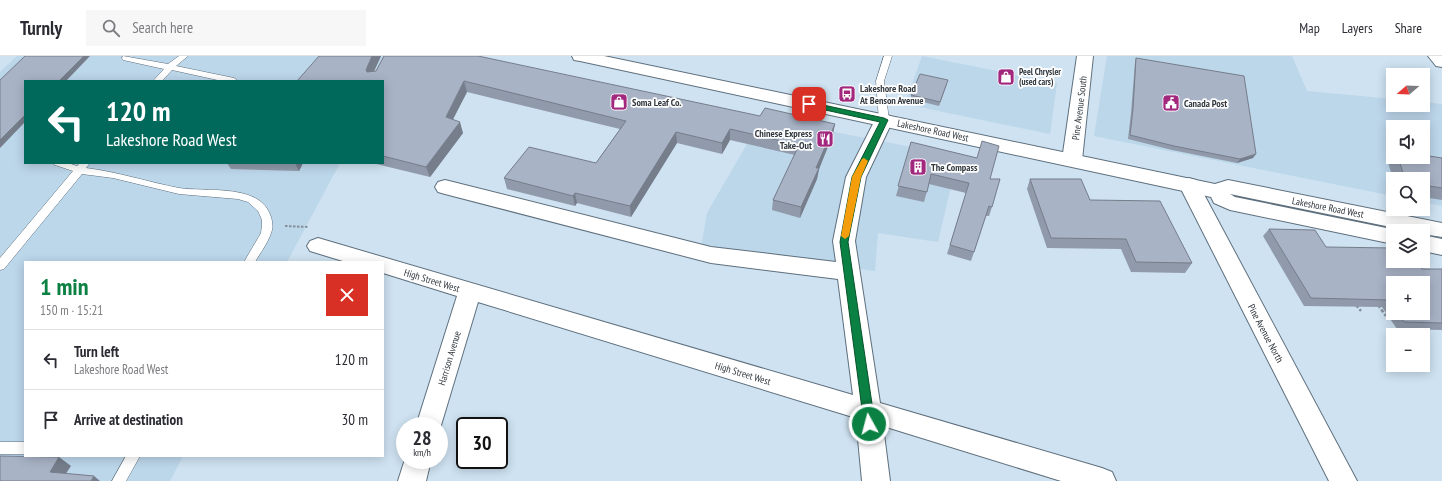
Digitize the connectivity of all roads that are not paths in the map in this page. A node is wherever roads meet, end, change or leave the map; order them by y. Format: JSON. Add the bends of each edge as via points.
{"nodes":[{"id":1,"x":184,"y":56,"type":"edge"},
{"id":2,"x":580,"y":56,"type":"edge"},
{"id":3,"x":888,"y":56,"type":"edge"},
{"id":4,"x":1085,"y":56,"type":"edge"},
{"id":5,"x":1436,"y":56,"type":"edge"},
{"id":6,"x":126,"y":58,"type":"dead end"},
{"id":7,"x":1442,"y":62,"type":"edge"},
{"id":8,"x":170,"y":67,"type":"junction"},
{"id":9,"x":158,"y":80,"type":"edge"},
{"id":10,"x":229,"y":80,"type":"edge"},
{"id":11,"x":884,"y":120,"type":"junction"},
{"id":12,"x":1072,"y":160,"type":"junction"},
{"id":13,"x":64,"y":164,"type":"edge"},
{"id":14,"x":82,"y":167,"type":"edge"},
{"id":15,"x":1189,"y":185,"type":"junction"},
{"id":16,"x":445,"y":187,"type":"dead end"},
{"id":17,"x":1215,"y":191,"type":"junction"},
{"id":18,"x":1442,"y":230,"type":"edge"},
{"id":19,"x":1386,"y":235,"type":"edge"},
{"id":20,"x":1430,"y":244,"type":"edge"},
{"id":21,"x":318,"y":246,"type":"road end"},
{"id":22,"x":1442,"y":246,"type":"edge"},
{"id":23,"x":250,"y":261,"type":"edge"},
{"id":24,"x":370,"y":261,"type":"edge"},
{"id":25,"x":384,"y":265,"type":"edge"},
{"id":26,"x":0,"y":266,"type":"edge"},
{"id":27,"x":848,"y":272,"type":"junction"},
{"id":28,"x":470,"y":291,"type":"junction"},
{"id":29,"x":868,"y":410,"type":"junction"},
{"id":30,"x":432,"y":417,"type":"edge"},
{"id":31,"x":0,"y":448,"type":"edge"},
{"id":32,"x":24,"y":448,"type":"edge"},
{"id":33,"x":132,"y":457,"type":"edge"},
{"id":34,"x":415,"y":469,"type":"edge"},
{"id":35,"x":119,"y":481,"type":"edge"},
{"id":36,"x":412,"y":481,"type":"edge"},
{"id":37,"x":876,"y":481,"type":"edge"},
{"id":38,"x":1102,"y":481,"type":"edge"},
{"id":39,"x":1343,"y":481,"type":"edge"}],
"edges":[{"from":1,"to":8,"type":"lane"},
{"from":2,"to":11,"type":"street","name":"Lakeshore Road West"},
{"from":3,"to":11,"type":"lane","via":[[880,81]]},
{"from":4,"to":12,"type":"street","name":"Pine Avenue South"},
{"from":5,"to":7,"type":"street"},
{"from":6,"to":8,"type":"lane"},
{"from":8,"to":9,"type":"lane"},
{"from":8,"to":10,"type":"lane"},
{"from":11,"to":12,"type":"street","name":"Lakeshore Road West"},
{"from":11,"to":27,"type":"street","via":[[856,177],[844,242]]},
{"from":12,"to":15,"type":"street","name":"Lakeshore Road West"},
{"from":13,"to":14,"type":"lane"},
{"from":14,"to":23,"type":"lane","via":[[179,191],[238,196],[252,200],[262,208],[267,225],[266,233]]},
{"from":14,"to":26,"type":"lane"},
{"from":15,"to":17,"type":"street","name":"Lakeshore Road West"},
{"from":15,"to":39,"type":"street","name":"Pine Avenue North"},
{"from":16,"to":27,"type":"street","via":[[717,256]]},
{"from":17,"to":18,"type":"street","name":"Lakeshore Road West","via":[[1228,187]]},
{"from":17,"to":19,"type":"street","name":"Lakeshore Road West","via":[[1230,203]]},
{"from":20,"to":22,"type":"street"},
{"from":21,"to":24,"type":"street"},
{"from":25,"to":28,"type":"street","name":"High Street West"},
{"from":27,"to":29,"type":"street"},
{"from":28,"to":29,"type":"street","name":"High Street West"},
{"from":28,"to":30,"type":"street","name":"Harrison Avenue"},
{"from":29,"to":37,"type":"street"},
{"from":29,"to":38,"type":"street","name":"High Street West"},
{"from":31,"to":32,"type":"lane"},
{"from":33,"to":35,"type":"lane"},
{"from":34,"to":36,"type":"street"}]}
